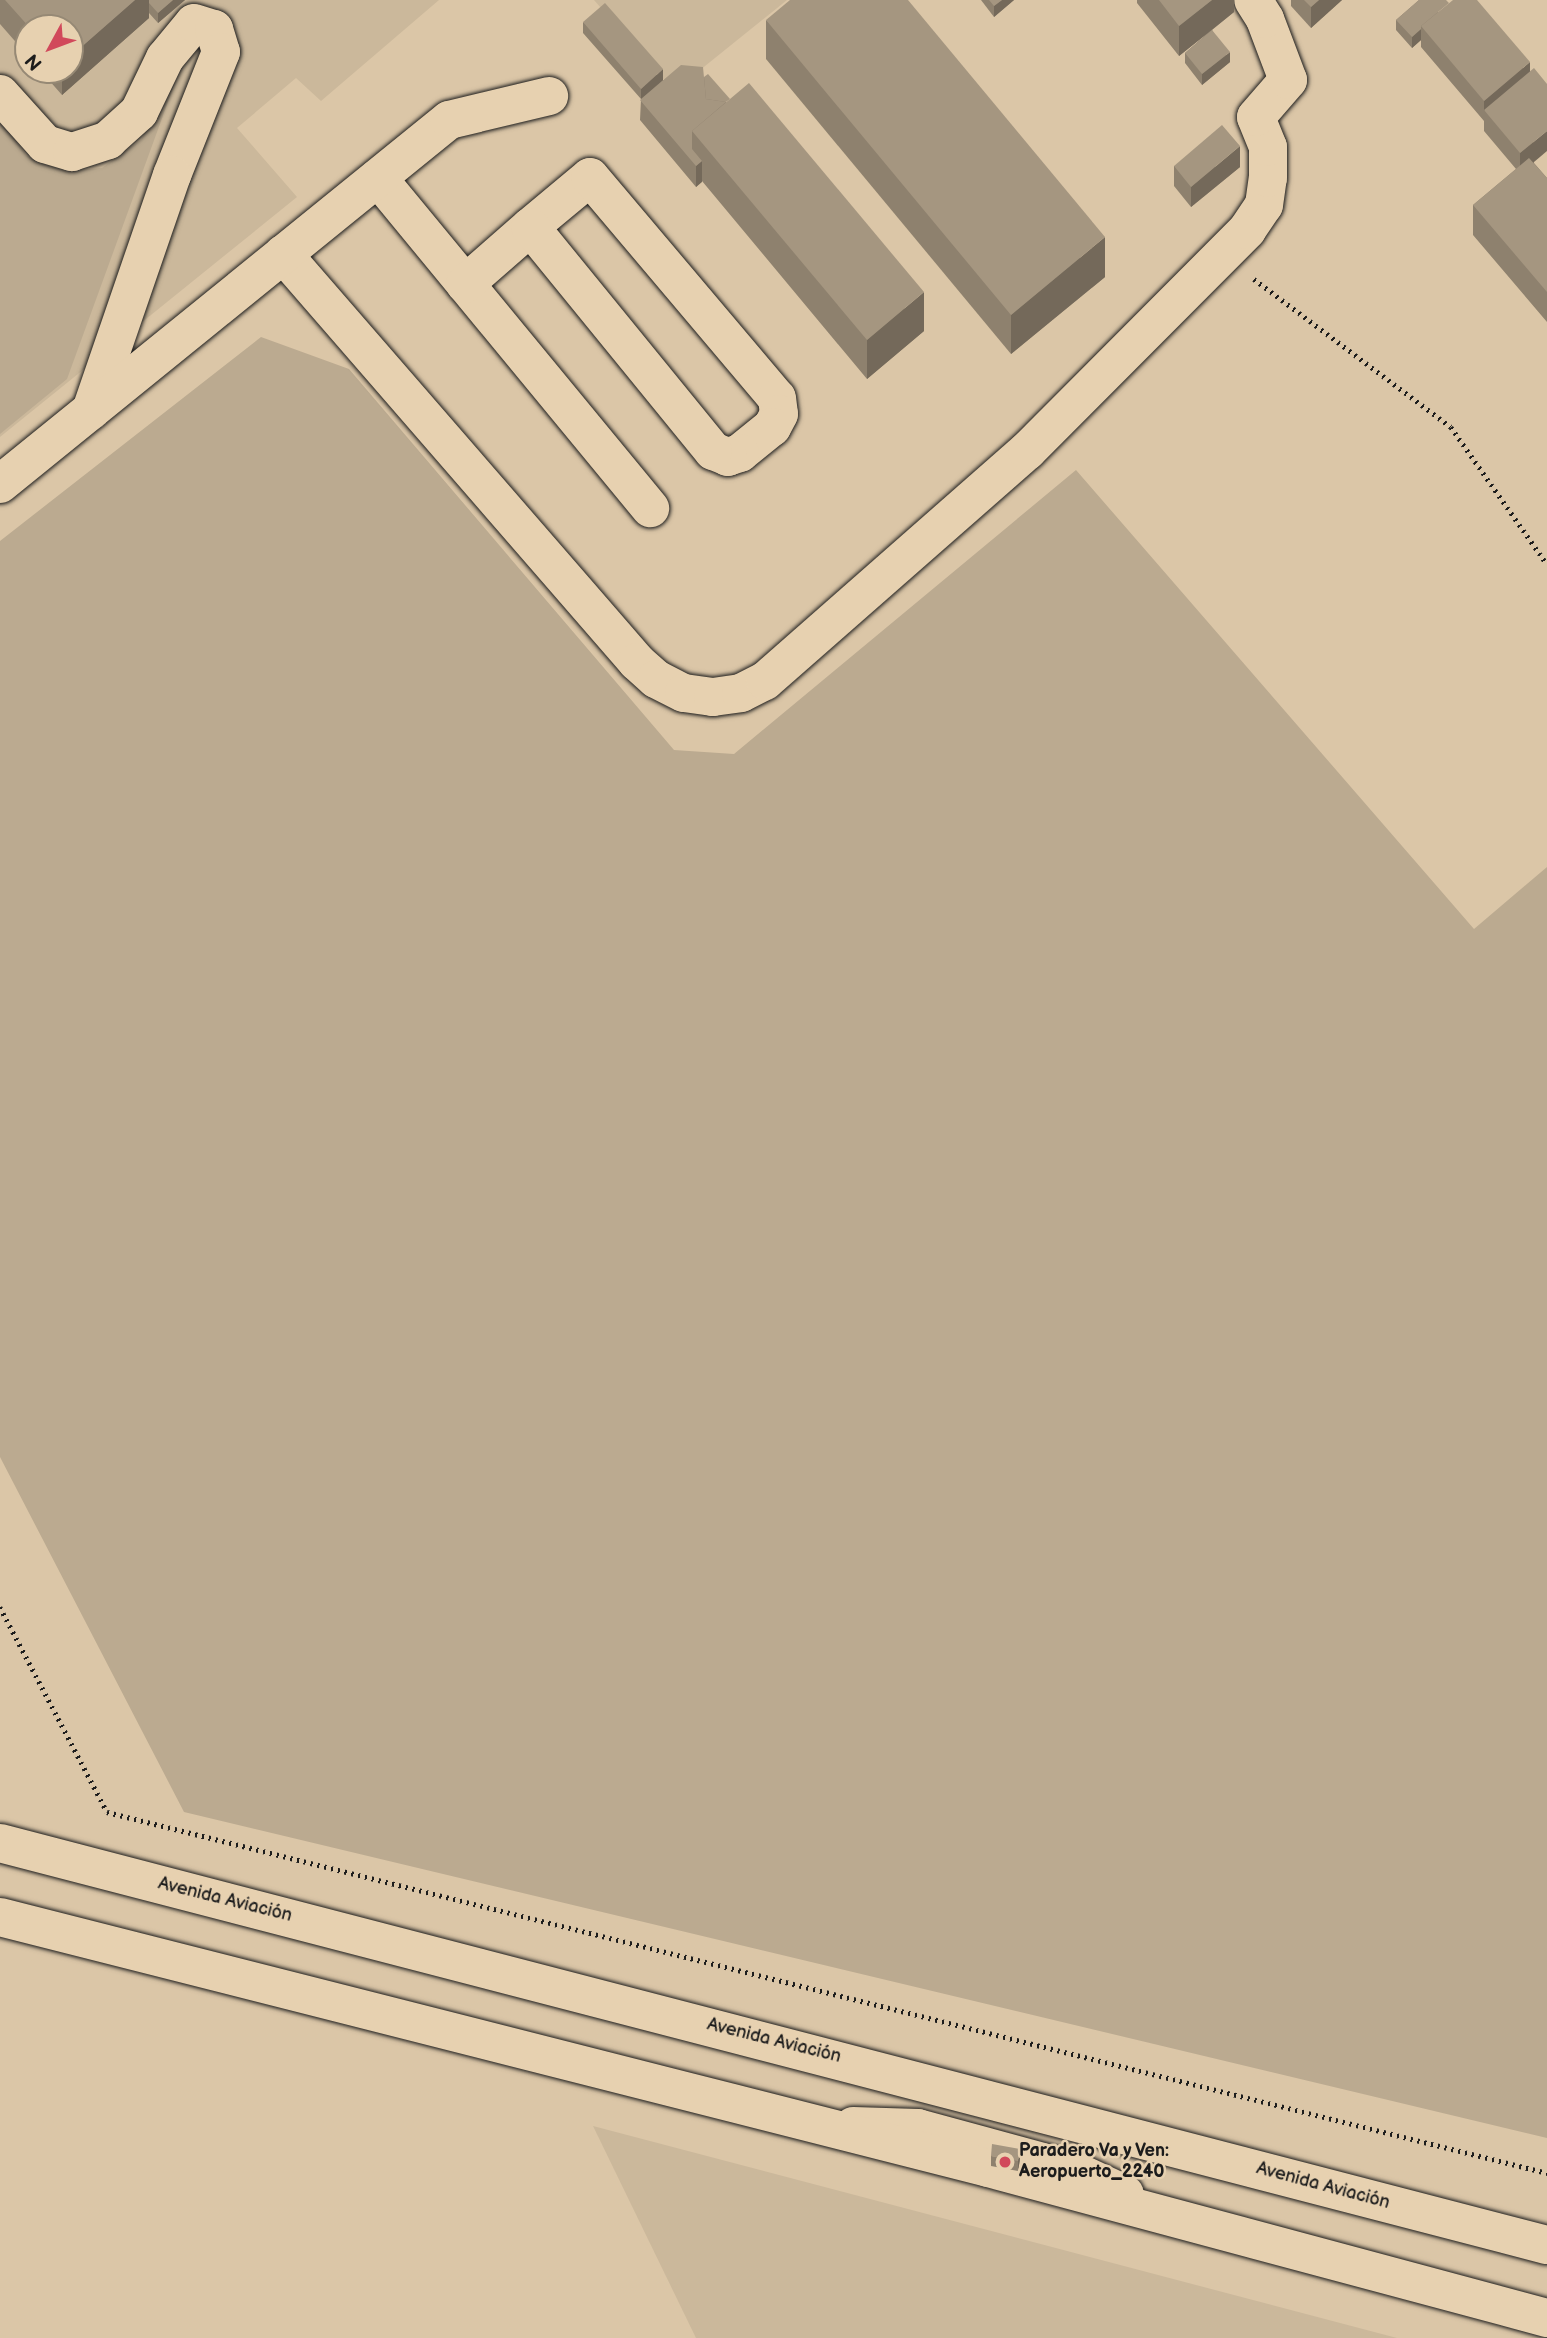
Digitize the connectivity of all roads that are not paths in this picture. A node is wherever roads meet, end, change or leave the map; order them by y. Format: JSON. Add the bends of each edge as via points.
{"nodes":[{"id":1,"x":1253,"y":0,"type":"edge"},
{"id":2,"x":0,"y":93,"type":"edge"},
{"id":3,"x":549,"y":96,"type":"dead end"},
{"id":4,"x":378,"y":178,"type":"junction"},
{"id":5,"x":530,"y":227,"type":"junction"},
{"id":6,"x":283,"y":254,"type":"junction"},
{"id":7,"x":465,"y":284,"type":"junction"},
{"id":8,"x":91,"y":410,"type":"junction"},
{"id":9,"x":0,"y":484,"type":"edge"},
{"id":10,"x":650,"y":508,"type":"dead end"},
{"id":11,"x":0,"y":1843,"type":"edge"},
{"id":12,"x":0,"y":1917,"type":"edge"},
{"id":13,"x":1547,"y":2245,"type":"edge"},
{"id":14,"x":1547,"y":2318,"type":"edge"}],
"edges":[{"from":1,"to":6,"type":"main road","via":[[1288,80],[1256,117],[1268,147],[1264,205],[1223,255],[1027,451],[774,673],[741,693],[713,697],[684,694],[637,662]]},
{"from":2,"to":8,"type":"main road","via":[[45,144],[72,152],[108,139],[139,113],[165,58],[194,23],[214,29],[221,52],[172,175]]},
{"from":3,"to":4,"type":"main road","via":[[449,120]]},
{"from":4,"to":6,"type":"main road"},
{"from":4,"to":7,"type":"main road"},
{"from":5,"to":5,"type":"main road","via":[[713,451],[728,457],[740,453],[772,427],[779,414],[777,398],[590,177]]},
{"from":5,"to":7,"type":"main road"},
{"from":6,"to":8,"type":"main road"},
{"from":7,"to":10,"type":"main road"},
{"from":8,"to":9,"type":"main road"},
{"from":11,"to":13,"type":"main road","name":"Avenida Aviación"},
{"from":12,"to":14,"type":"main road","via":[[828,2127]]}]}
